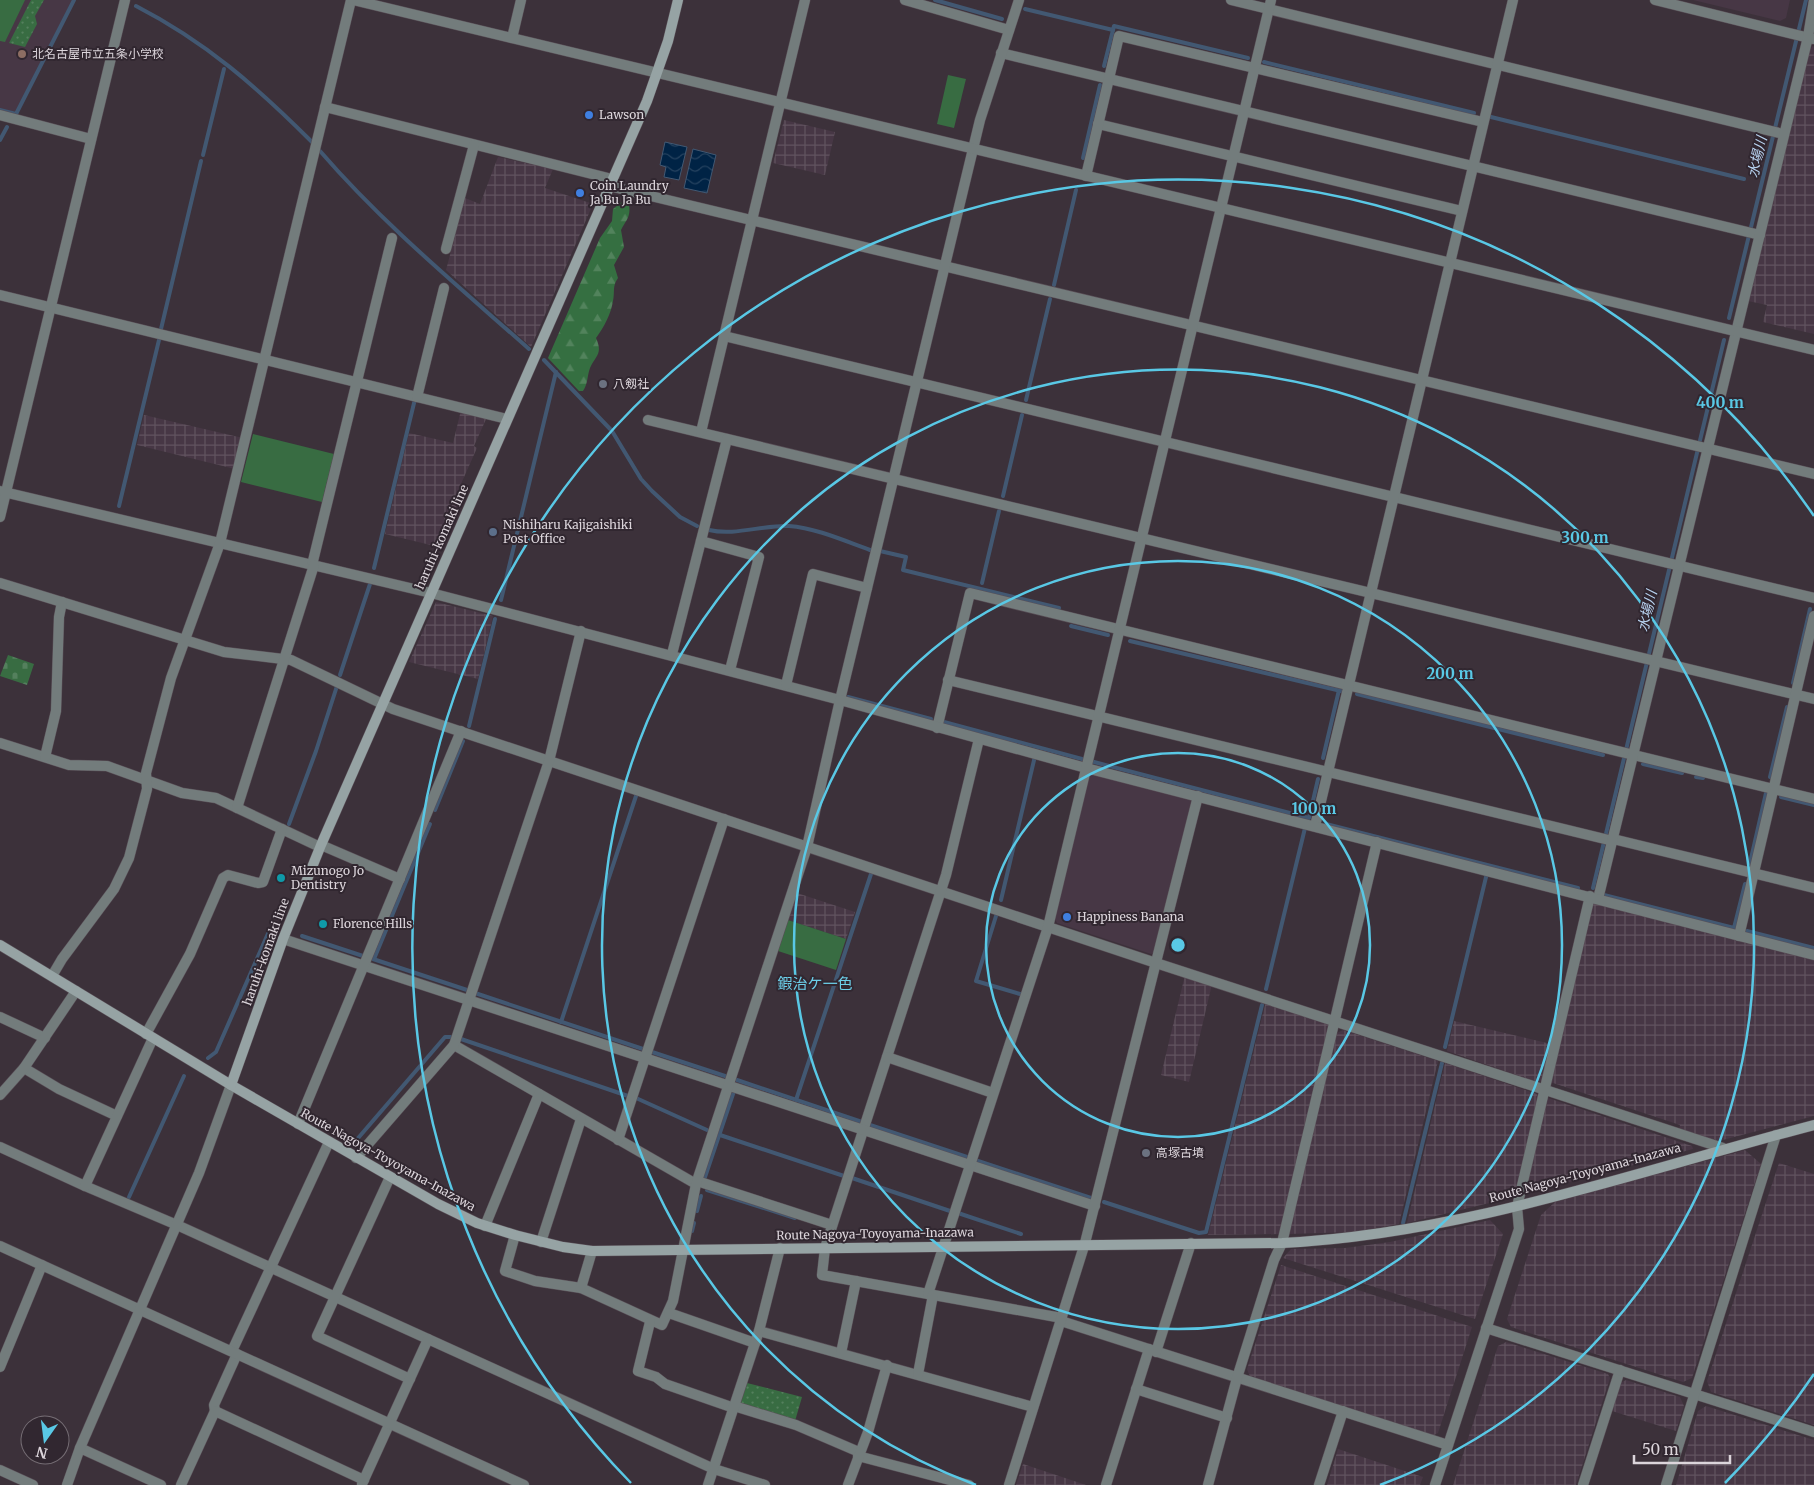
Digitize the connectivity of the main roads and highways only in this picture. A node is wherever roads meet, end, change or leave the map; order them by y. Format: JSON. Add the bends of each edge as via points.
{"nodes":[{"id":1,"x":678,"y":0,"type":"edge"},
{"id":2,"x":0,"y":945,"type":"edge"},
{"id":3,"x":231,"y":1085,"type":"junction"},
{"id":4,"x":1814,"y":1125,"type":"edge"}],
"edges":[{"from":1,"to":3,"type":"main road","name":"haruhi-komaki line","via":[[668,41],[611,183],[321,846],[283,939]]},
{"from":2,"to":3,"type":"main road","name":"Route Nagoya-Toyoyama-Inazawa"},
{"from":3,"to":4,"type":"main road","name":"Route Nagoya-Toyoyama-Inazawa","via":[[438,1204],[515,1235],[592,1251],[1334,1240],[1517,1207]]}]}
